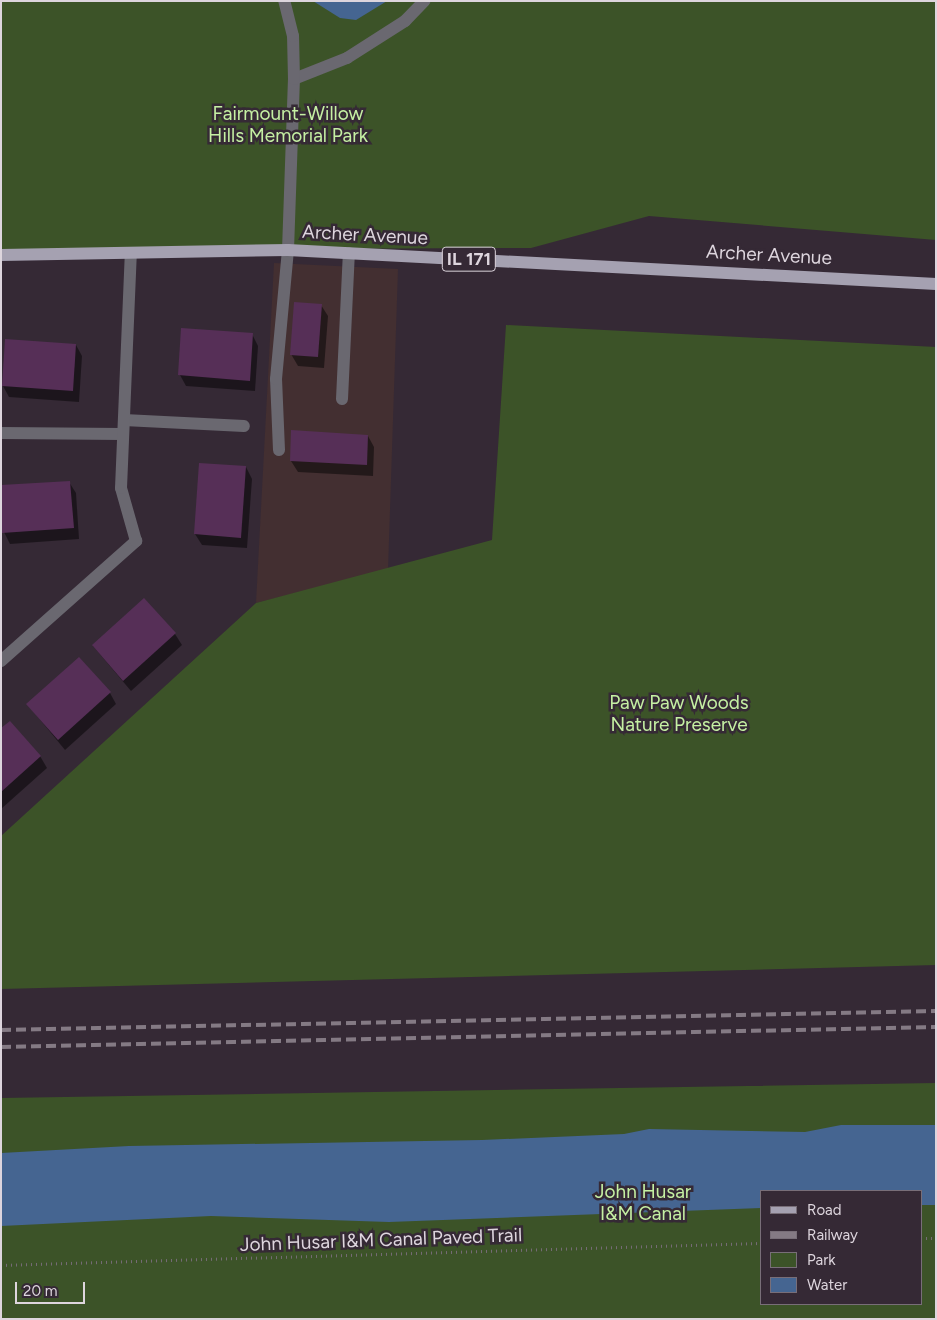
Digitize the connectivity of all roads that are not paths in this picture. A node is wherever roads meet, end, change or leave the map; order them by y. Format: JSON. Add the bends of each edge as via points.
{"nodes":[{"id":1,"x":284,"y":1,"type":"edge"},
{"id":2,"x":424,"y":1,"type":"edge"},
{"id":3,"x":294,"y":79,"type":"junction"},
{"id":4,"x":288,"y":250,"type":"junction"},
{"id":5,"x":131,"y":253,"type":"junction"},
{"id":6,"x":349,"y":253,"type":"junction"},
{"id":7,"x":1,"y":255,"type":"edge"},
{"id":8,"x":936,"y":284,"type":"edge"},
{"id":9,"x":342,"y":399,"type":"dead end"},
{"id":10,"x":124,"y":420,"type":"junction"},
{"id":11,"x":244,"y":426,"type":"dead end"},
{"id":12,"x":1,"y":433,"type":"edge"},
{"id":13,"x":123,"y":434,"type":"junction"},
{"id":14,"x":279,"y":450,"type":"dead end"},
{"id":15,"x":1,"y":661,"type":"edge"}],
"edges":[{"from":1,"to":3,"type":"street","via":[[293,36]]},
{"from":2,"to":3,"type":"street","via":[[405,21],[347,58]]},
{"from":3,"to":4,"type":"street"},
{"from":4,"to":5,"type":"main road","name":"Archer Avenue","number":"IL 171"},
{"from":4,"to":6,"type":"main road","name":"Archer Avenue","number":"IL 171"},
{"from":4,"to":14,"type":"street","via":[[276,379]]},
{"from":5,"to":7,"type":"main road","name":"Archer Avenue","number":"IL 171"},
{"from":5,"to":10,"type":"street"},
{"from":6,"to":8,"type":"main road","name":"Archer Avenue","number":"IL 171"},
{"from":6,"to":9,"type":"street"},
{"from":10,"to":11,"type":"street"},
{"from":10,"to":13,"type":"street"},
{"from":12,"to":13,"type":"street"},
{"from":13,"to":15,"type":"street","via":[[121,488],[136,541]]}]}
